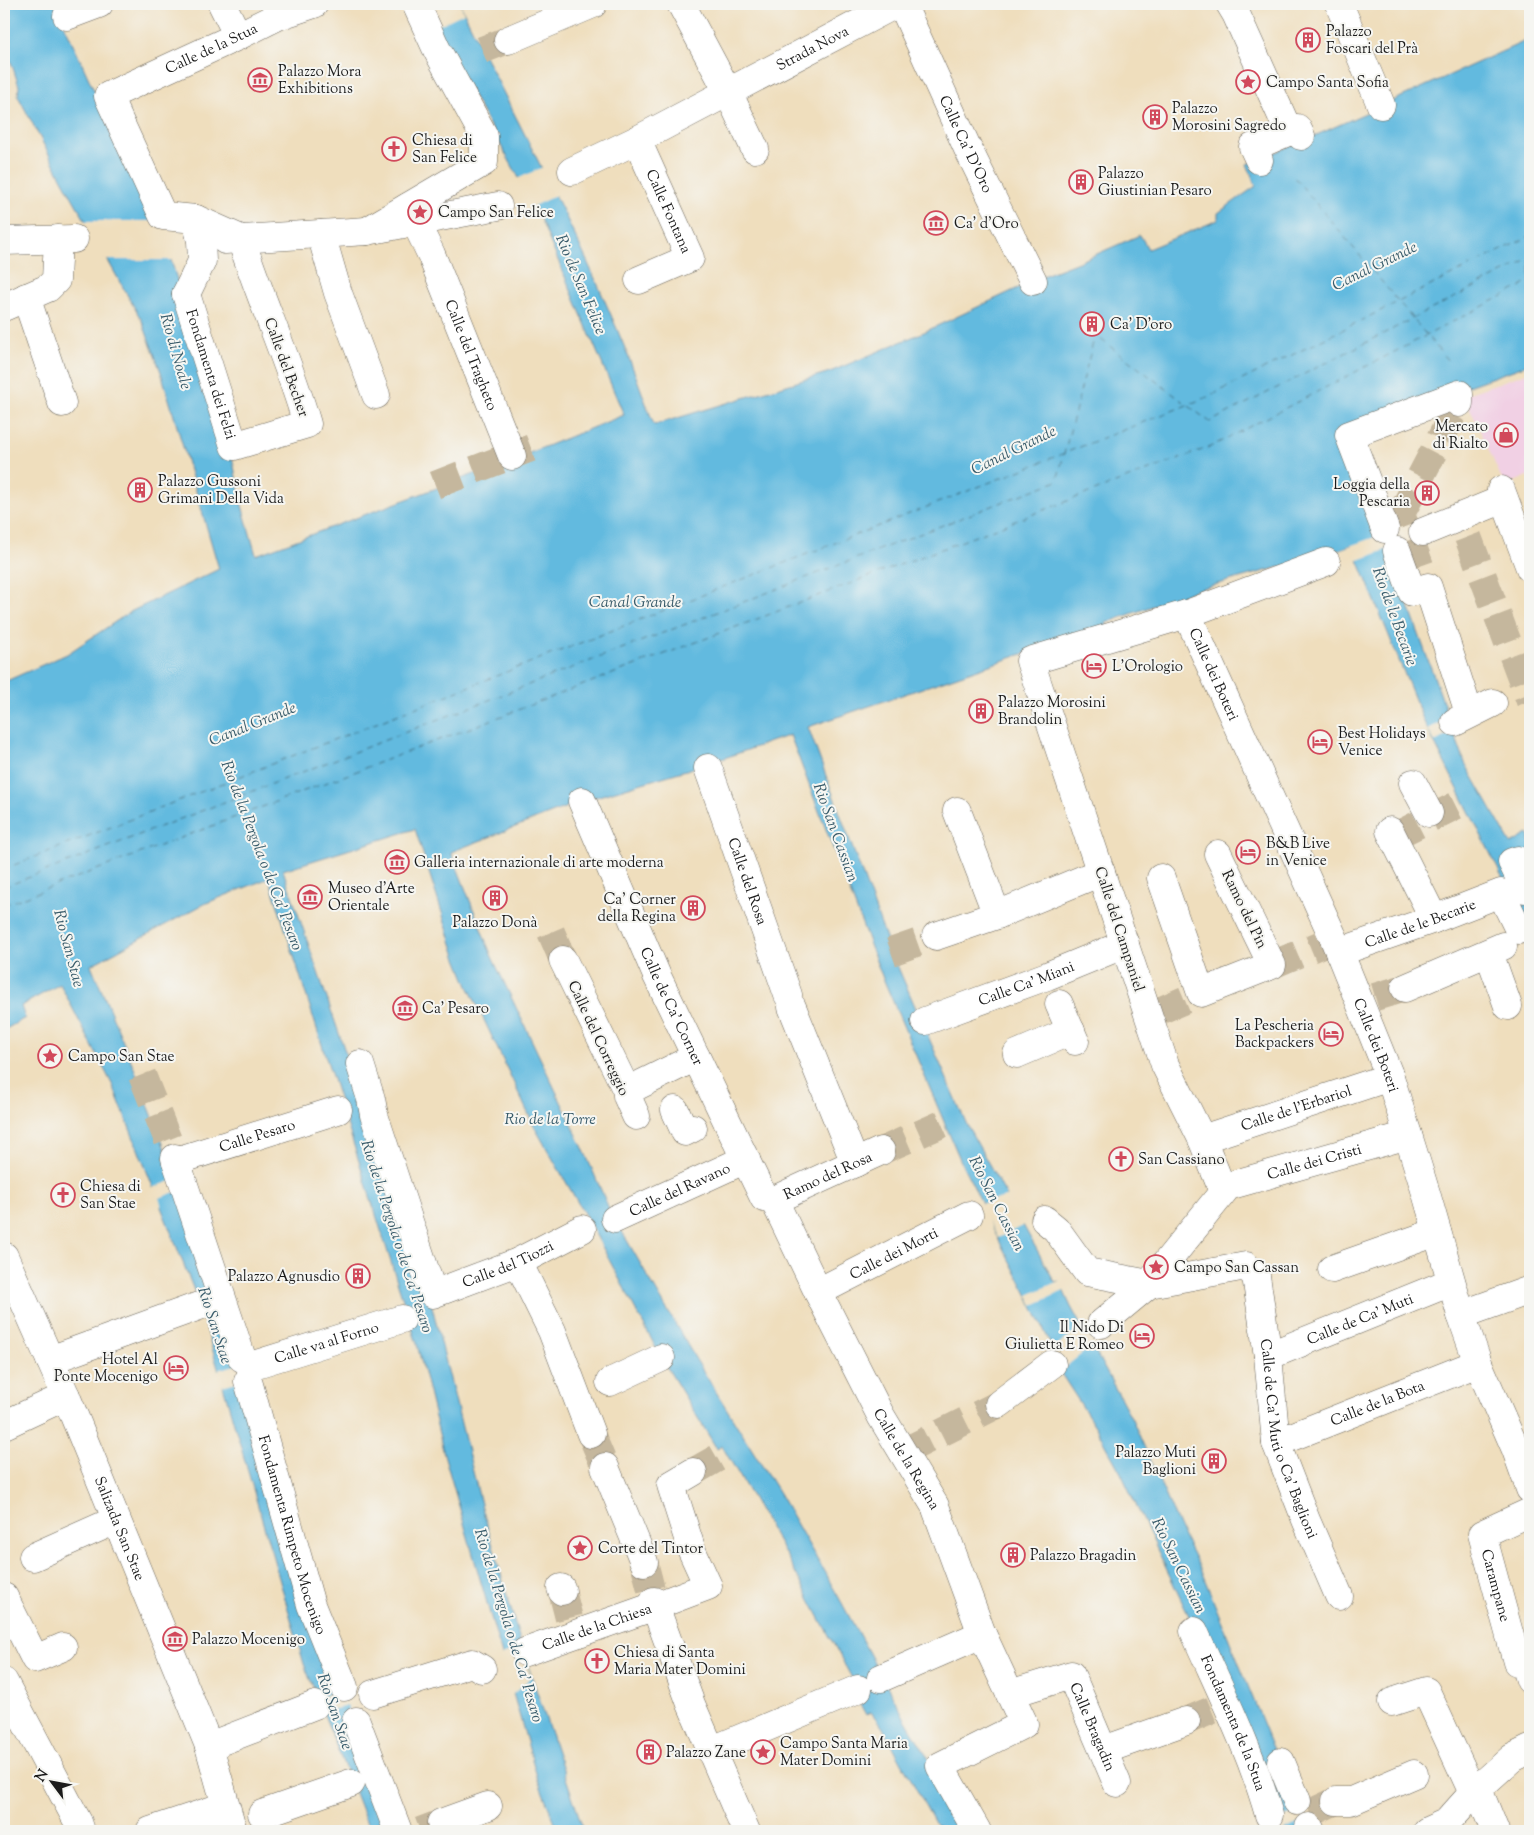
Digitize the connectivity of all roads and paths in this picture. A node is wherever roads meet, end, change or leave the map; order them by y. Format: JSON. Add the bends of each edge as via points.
{"nodes":[{"id":1,"x":99,"y":4,"type":"edge"},
{"id":2,"x":222,"y":4,"type":"edge"},
{"id":3,"x":314,"y":4,"type":"edge"},
{"id":4,"x":416,"y":4,"type":"edge"},
{"id":5,"x":593,"y":4,"type":"edge"},
{"id":6,"x":681,"y":4,"type":"edge"},
{"id":7,"x":896,"y":4,"type":"edge"},
{"id":8,"x":902,"y":4,"type":"edge"},
{"id":9,"x":1230,"y":4,"type":"edge"},
{"id":10,"x":1339,"y":4,"type":"edge"},
{"id":11,"x":67,"y":16,"type":"dead end"},
{"id":12,"x":238,"y":36,"type":"junction"},
{"id":13,"x":508,"y":40,"type":"tunnel mouth"},
{"id":14,"x":728,"y":92,"type":"junction"},
{"id":15,"x":1381,"y":105,"type":"dead end"},
{"id":16,"x":637,"y":140,"type":"junction"},
{"id":17,"x":1281,"y":144,"type":"dead end"},
{"id":18,"x":484,"y":149,"type":"junction"},
{"id":19,"x":755,"y":149,"type":"dead end"},
{"id":20,"x":572,"y":171,"type":"dead end"},
{"id":21,"x":412,"y":214,"type":"junction"},
{"id":22,"x":198,"y":234,"type":"junction"},
{"id":23,"x":241,"y":239,"type":"junction"},
{"id":24,"x":4,"y":241,"type":"edge"},
{"id":25,"x":324,"y":244,"type":"junction"},
{"id":26,"x":639,"y":280,"type":"dead end"},
{"id":27,"x":1034,"y":281,"type":"dead end"},
{"id":28,"x":186,"y":294,"type":"junction"},
{"id":29,"x":26,"y":297,"type":"edge"},
{"id":30,"x":376,"y":395,"type":"dead end"},
{"id":31,"x":62,"y":403,"type":"dead end"},
{"id":32,"x":1459,"y":403,"type":"dead end"},
{"id":33,"x":242,"y":444,"type":"joint"},
{"id":34,"x":512,"y":456,"type":"dead end"},
{"id":35,"x":1423,"y":532,"type":"tunnel mouth"},
{"id":36,"x":1326,"y":562,"type":"dead end"},
{"id":37,"x":1530,"y":568,"type":"edge"},
{"id":38,"x":1188,"y":614,"type":"junction"},
{"id":39,"x":1472,"y":713,"type":"dead end"},
{"id":40,"x":708,"y":768,"type":"dead end"},
{"id":41,"x":1413,"y":783,"type":"dead end"},
{"id":42,"x":582,"y":801,"type":"dead end"},
{"id":43,"x":957,"y":811,"type":"dead end"},
{"id":44,"x":1429,"y":813,"type":"dead end"},
{"id":45,"x":1390,"y":831,"type":"dead end"},
{"id":46,"x":1218,"y":854,"type":"dead end"},
{"id":47,"x":1518,"y":860,"type":"dead end"},
{"id":48,"x":1101,"y":872,"type":"junction"},
{"id":49,"x":1161,"y":878,"type":"dead end"},
{"id":50,"x":1513,"y":891,"type":"junction"},
{"id":51,"x":997,"y":914,"type":"junction"},
{"id":52,"x":1434,"y":919,"type":"junction"},
{"id":53,"x":936,"y":936,"type":"tunnel mouth"},
{"id":54,"x":1504,"y":943,"type":"junction"},
{"id":55,"x":1125,"y":944,"type":"junction"},
{"id":56,"x":1339,"y":952,"type":"junction"},
{"id":57,"x":563,"y":960,"type":"tunnel mouth"},
{"id":58,"x":1052,"y":987,"type":"junction"},
{"id":59,"x":1405,"y":988,"type":"tunnel mouth"},
{"id":60,"x":1508,"y":1006,"type":"dead end"},
{"id":61,"x":925,"y":1021,"type":"dead end"},
{"id":62,"x":1017,"y":1054,"type":"dead end"},
{"id":63,"x":696,"y":1057,"type":"junction"},
{"id":64,"x":360,"y":1064,"type":"dead end"},
{"id":65,"x":1390,"y":1077,"type":"junction"},
{"id":66,"x":338,"y":1110,"type":"dead end"},
{"id":67,"x":1408,"y":1135,"type":"junction"},
{"id":68,"x":1202,"y":1140,"type":"junction"},
{"id":69,"x":881,"y":1151,"type":"tunnel mouth"},
{"id":70,"x":746,"y":1159,"type":"junction"},
{"id":71,"x":176,"y":1163,"type":"joint"},
{"id":72,"x":855,"y":1163,"type":"junction"},
{"id":73,"x":1223,"y":1191,"type":"junction"},
{"id":74,"x":774,"y":1200,"type":"junction"},
{"id":75,"x":969,"y":1215,"type":"dead end"},
{"id":76,"x":615,"y":1219,"type":"dead end"},
{"id":77,"x":1045,"y":1220,"type":"dead end"},
{"id":78,"x":582,"y":1230,"type":"dead end"},
{"id":79,"x":1437,"y":1232,"type":"junction"},
{"id":80,"x":4,"y":1256,"type":"edge"},
{"id":81,"x":518,"y":1262,"type":"junction"},
{"id":82,"x":1332,"y":1269,"type":"dead end"},
{"id":83,"x":1451,"y":1282,"type":"junction"},
{"id":84,"x":1149,"y":1284,"type":"junction"},
{"id":85,"x":1530,"y":1290,"type":"edge"},
{"id":86,"x":818,"y":1292,"type":"junction"},
{"id":87,"x":198,"y":1306,"type":"dead end"},
{"id":88,"x":1461,"y":1315,"type":"junction"},
{"id":89,"x":402,"y":1319,"type":"dead end"},
{"id":90,"x":1101,"y":1324,"type":"dead end"},
{"id":91,"x":1268,"y":1356,"type":"junction"},
{"id":92,"x":661,"y":1358,"type":"dead end"},
{"id":93,"x":50,"y":1360,"type":"junction"},
{"id":94,"x":563,"y":1361,"type":"junction"},
{"id":95,"x":1478,"y":1363,"type":"junction"},
{"id":96,"x":1052,"y":1364,"type":"dead end"},
{"id":97,"x":247,"y":1368,"type":"junction"},
{"id":98,"x":66,"y":1396,"type":"junction"},
{"id":99,"x":1000,"y":1404,"type":"tunnel mouth"},
{"id":100,"x":4,"y":1425,"type":"edge"},
{"id":101,"x":591,"y":1434,"type":"tunnel mouth"},
{"id":102,"x":1276,"y":1443,"type":"junction"},
{"id":103,"x":606,"y":1467,"type":"tunnel mouth"},
{"id":104,"x":693,"y":1472,"type":"tunnel mouth"},
{"id":105,"x":1530,"y":1489,"type":"edge"},
{"id":106,"x":1530,"y":1512,"type":"edge"},
{"id":107,"x":116,"y":1520,"type":"junction"},
{"id":108,"x":33,"y":1557,"type":"dead end"},
{"id":109,"x":644,"y":1562,"type":"tunnel mouth"},
{"id":110,"x":1339,"y":1596,"type":"dead end"},
{"id":111,"x":4,"y":1597,"type":"edge"},
{"id":112,"x":654,"y":1603,"type":"junction"},
{"id":113,"x":1194,"y":1631,"type":"dead end"},
{"id":114,"x":982,"y":1634,"type":"junction"},
{"id":115,"x":63,"y":1646,"type":"dead end"},
{"id":116,"x":525,"y":1652,"type":"dead end"},
{"id":117,"x":482,"y":1670,"type":"dead end"},
{"id":118,"x":1530,"y":1680,"type":"edge"},
{"id":119,"x":4,"y":1682,"type":"edge"},
{"id":120,"x":344,"y":1687,"type":"dead end"},
{"id":121,"x":373,"y":1694,"type":"dead end"},
{"id":122,"x":1010,"y":1694,"type":"junction"},
{"id":123,"x":1410,"y":1698,"type":"dead end"},
{"id":124,"x":315,"y":1705,"type":"dead end"},
{"id":125,"x":356,"y":1721,"type":"dead end"},
{"id":126,"x":1186,"y":1721,"type":"tunnel mouth"},
{"id":127,"x":209,"y":1746,"type":"junction"},
{"id":128,"x":1521,"y":1749,"type":"edge"},
{"id":129,"x":1104,"y":1750,"type":"junction"},
{"id":130,"x":710,"y":1751,"type":"junction"},
{"id":131,"x":1281,"y":1762,"type":"dead end"},
{"id":132,"x":1414,"y":1774,"type":"dead end"},
{"id":133,"x":351,"y":1783,"type":"dead end"},
{"id":134,"x":1117,"y":1783,"type":"dead end"},
{"id":135,"x":1476,"y":1791,"type":"junction"},
{"id":136,"x":1297,"y":1801,"type":"dead end"},
{"id":137,"x":1336,"y":1801,"type":"tunnel mouth"},
{"id":138,"x":488,"y":1806,"type":"dead end"},
{"id":139,"x":1269,"y":1815,"type":"dead end"},
{"id":140,"x":238,"y":1820,"type":"edge"},
{"id":141,"x":441,"y":1823,"type":"tunnel mouth"},
{"id":142,"x":82,"y":1831,"type":"edge"},
{"id":143,"x":150,"y":1831,"type":"edge"},
{"id":144,"x":398,"y":1831,"type":"edge"},
{"id":145,"x":746,"y":1831,"type":"edge"},
{"id":146,"x":976,"y":1831,"type":"edge"},
{"id":147,"x":1427,"y":1831,"type":"edge"},
{"id":148,"x":1495,"y":1831,"type":"edge"}],
"edges":[{"from":1,"to":11,"type":"street"},
{"from":2,"to":12,"type":"street"},
{"from":3,"to":12,"type":"street","name":"Calle de la Stua","via":[[278,16]]},
{"from":4,"to":18,"type":"street"},
{"from":5,"to":13,"type":"street"},
{"from":6,"to":14,"type":"street"},
{"from":7,"to":14,"type":"street","name":"Strada Nova"},
{"from":8,"to":27,"type":"street","name":"Calle Ca' D'Oro","via":[[967,147]]},
{"from":9,"to":17,"type":"street"},
{"from":10,"to":15,"type":"street"},
{"from":12,"to":22,"type":"street","name":"Calle de la Stua","via":[[108,96],[163,216]]},
{"from":14,"to":16,"type":"street","name":"Strada Nova"},
{"from":14,"to":19,"type":"street"},
{"from":16,"to":20,"type":"street","name":"Strada Nova"},
{"from":16,"to":26,"type":"street","name":"Calle Fontana","via":[[690,258]]},
{"from":18,"to":21,"type":"street"},
{"from":18,"to":21,"type":"street","via":[[485,193],[498,206]]},
{"from":21,"to":25,"type":"street"},
{"from":21,"to":34,"type":"street","name":"Calle del Tragheto"},
{"from":22,"to":23,"type":"street"},
{"from":22,"to":28,"type":"street","via":[[202,261]]},
{"from":23,"to":25,"type":"street"},
{"from":23,"to":28,"type":"street"},
{"from":23,"to":33,"type":"street","name":"Calle del Becher","via":[[307,424]]},
{"from":24,"to":29,"type":"street","via":[[66,239],[56,280]]},
{"from":25,"to":30,"type":"street"},
{"from":28,"to":33,"type":"street","name":"Fondamenta dei Felzi","via":[[234,446]]},
{"from":29,"to":31,"type":"street"},
{"from":32,"to":39,"type":"street","via":[[1459,394],[1349,435],[1412,592],[1425,579]]},
{"from":35,"to":37,"type":"street","via":[[1464,527],[1502,495]]},
{"from":36,"to":38,"type":"street"},
{"from":38,"to":48,"type":"street","name":"Calle del Campaniel","via":[[1030,661]]},
{"from":38,"to":56,"type":"street","name":"Calle dei Boteri"},
{"from":40,"to":72,"type":"street","name":"Calle del Rosa","via":[[790,1001]]},
{"from":41,"to":44,"type":"street"},
{"from":42,"to":63,"type":"street","name":"Calle de Ca' Corner"},
{"from":43,"to":51,"type":"street"},
{"from":45,"to":52,"type":"street"},
{"from":46,"to":49,"type":"street","name":"Ramo del Pin","via":[[1272,965],[1201,993]]},
{"from":47,"to":50,"type":"street","via":[[1512,862]]},
{"from":48,"to":51,"type":"street"},
{"from":48,"to":55,"type":"street","name":"Calle del Campaniel"},
{"from":50,"to":52,"type":"street","name":"Calle de le Becarie"},
{"from":50,"to":54,"type":"street"},
{"from":51,"to":53,"type":"street"},
{"from":52,"to":56,"type":"street","name":"Calle de le Becarie"},
{"from":54,"to":59,"type":"street"},
{"from":54,"to":60,"type":"street"},
{"from":55,"to":58,"type":"street","name":"Calle Ca' Miani"},
{"from":55,"to":68,"type":"street","name":"Calle del Campaniel","via":[[1154,1013],[1165,1065]]},
{"from":56,"to":65,"type":"street","name":"Calle dei Boteri","via":[[1367,999]]},
{"from":57,"to":63,"type":"street","name":"Calle del Correggio","via":[[632,1104]]},
{"from":58,"to":61,"type":"street","name":"Calle Ca' Miani"},
{"from":58,"to":62,"type":"street","via":[[1073,1036]]},
{"from":63,"to":70,"type":"street","name":"Calle de Ca' Corner","via":[[701,1116]]},
{"from":64,"to":81,"type":"street","name":"Calle del Tiozzi","via":[[433,1294]]},
{"from":65,"to":67,"type":"street","name":"Calle dei Boteri"},
{"from":65,"to":68,"type":"street","name":"Calle de l'Erbariol"},
{"from":66,"to":71,"type":"street","name":"Calle Pesaro"},
{"from":67,"to":73,"type":"street","name":"Calle dei Cristi","via":[[1228,1186]]},
{"from":67,"to":79,"type":"street","name":"Calle dei Boteri"},
{"from":68,"to":73,"type":"street","name":"Calle del Campaniel"},
{"from":69,"to":72,"type":"street","name":"Ramo del Rosa"},
{"from":70,"to":74,"type":"street","name":"Calle de Ca' Corner","via":[[764,1198]]},
{"from":70,"to":76,"type":"street","name":"Calle del Ravano"},
{"from":71,"to":97,"type":"street","name":"Fondamenta Rimpeto Mocenigo"},
{"from":72,"to":74,"type":"street","name":"Ramo del Rosa"},
{"from":73,"to":84,"type":"street"},
{"from":74,"to":86,"type":"street","name":"Calle de la Regina"},
{"from":75,"to":86,"type":"street","name":"Calle dei Morti"},
{"from":77,"to":84,"type":"street","via":[[1056,1229],[1080,1276]]},
{"from":78,"to":81,"type":"street","name":"Calle del Tiozzi"},
{"from":79,"to":82,"type":"street"},
{"from":79,"to":83,"type":"street","name":"Calle dei Boteri"},
{"from":80,"to":93,"type":"street","name":"Salizada San Stae"},
{"from":81,"to":94,"type":"street"},
{"from":83,"to":88,"type":"street","name":"Calle dei Boteri"},
{"from":83,"to":91,"type":"street","name":"Calle de Ca' Muti"},
{"from":84,"to":90,"type":"street"},
{"from":84,"to":91,"type":"street","name":"Calle de Ca' Muti o Ca' Baglioni","via":[[1246,1266],[1256,1276]]},
{"from":85,"to":88,"type":"street"},
{"from":86,"to":114,"type":"street","name":"Calle de la Regina","via":[[881,1416],[935,1506]]},
{"from":87,"to":93,"type":"street"},
{"from":88,"to":95,"type":"street","name":"Calle dei Boteri"},
{"from":89,"to":97,"type":"street","name":"Calle va al Forno"},
{"from":91,"to":102,"type":"street","name":"Calle de Ca' Muti o Ca' Baglioni"},
{"from":92,"to":94,"type":"street","via":[[606,1380]]},
{"from":93,"to":98,"type":"street","name":"Salizada San Stae"},
{"from":94,"to":101,"type":"street"},
{"from":95,"to":102,"type":"street","name":"Calle de la Bota"},
{"from":95,"to":105,"type":"street","name":"Calle dei Boteri"},
{"from":96,"to":99,"type":"street"},
{"from":97,"to":120,"type":"street","name":"Fondamenta Rimpeto Mocenigo","via":[[311,1605]]},
{"from":98,"to":100,"type":"street"},
{"from":98,"to":107,"type":"street","name":"Salizada San Stae"},
{"from":102,"to":110,"type":"street","name":"Calle de Ca' Muti o Ca' Baglioni"},
{"from":103,"to":109,"type":"street"},
{"from":104,"to":112,"type":"street","via":[[670,1485],[692,1551],[713,1584]]},
{"from":106,"to":118,"type":"street","name":"Carampane","via":[[1482,1534],[1517,1662],[1524,1661]]},
{"from":107,"to":108,"type":"street"},
{"from":107,"to":127,"type":"street","name":"Salizada San Stae"},
{"from":111,"to":115,"type":"street","via":[[35,1659]]},
{"from":112,"to":116,"type":"street","name":"Calle de la Chiesa"},
{"from":112,"to":130,"type":"street","name":"Calle de la Chiesa"},
{"from":113,"to":139,"type":"street","name":"Fondamenta de la Stua","via":[[1261,1785]]},
{"from":114,"to":122,"type":"street","name":"Calle de la Regina"},
{"from":114,"to":130,"type":"street"},
{"from":117,"to":121,"type":"street","via":[[472,1663]]},
{"from":119,"to":142,"type":"street"},
{"from":122,"to":129,"type":"street","name":"Calle Bragadin","via":[[1071,1675]]},
{"from":122,"to":146,"type":"street","name":"Calle de la Regina","via":[[1024,1724],[940,1766]]},
{"from":123,"to":135,"type":"street"},
{"from":124,"to":127,"type":"street"},
{"from":125,"to":144,"type":"street"},
{"from":126,"to":129,"type":"street"},
{"from":127,"to":140,"type":"street","name":"Salizada San Stae"},
{"from":128,"to":135,"type":"street"},
{"from":129,"to":134,"type":"street","name":"Calle Bragadin"},
{"from":130,"to":145,"type":"street"},
{"from":131,"to":136,"type":"street"},
{"from":132,"to":137,"type":"street","via":[[1351,1801]]},
{"from":133,"to":140,"type":"street"},
{"from":135,"to":147,"type":"street","via":[[1447,1822]]},
{"from":135,"to":148,"type":"street"},
{"from":138,"to":141,"type":"street"},
{"from":140,"to":143,"type":"street"}]}
